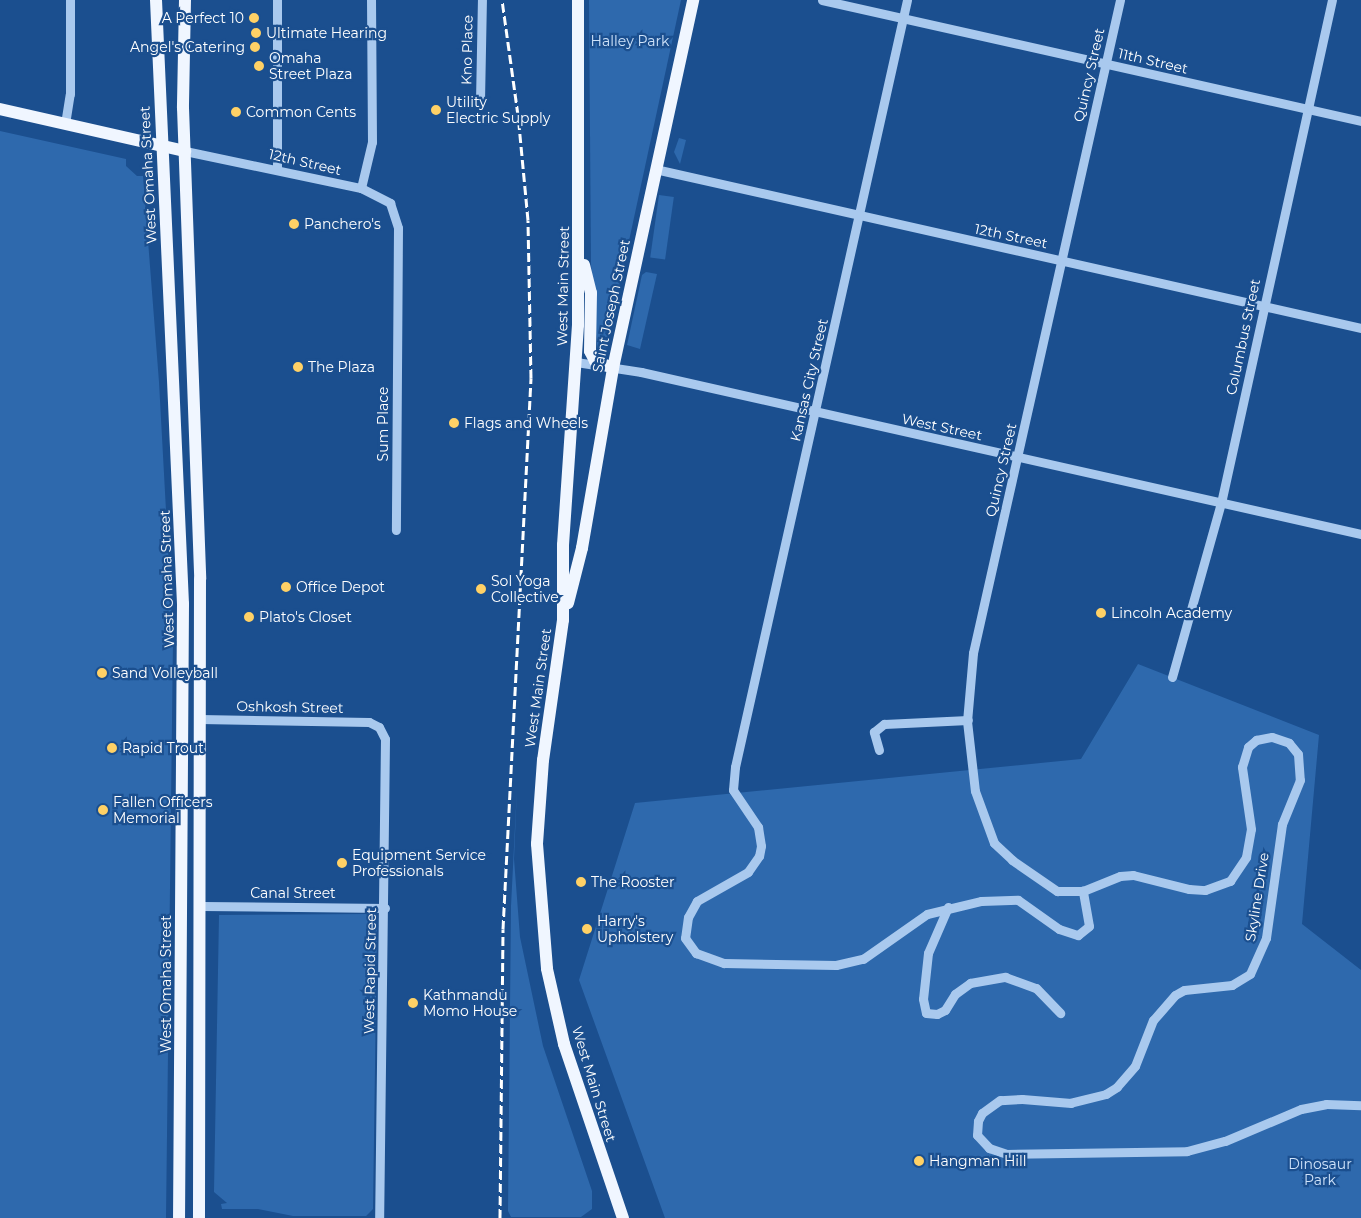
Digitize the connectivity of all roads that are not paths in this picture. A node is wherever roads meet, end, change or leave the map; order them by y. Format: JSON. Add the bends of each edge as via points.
{"nodes":[{"id":1,"x":70,"y":0,"type":"edge"},
{"id":2,"x":156,"y":0,"type":"edge"},
{"id":3,"x":184,"y":0,"type":"edge"},
{"id":4,"x":277,"y":0,"type":"edge"},
{"id":5,"x":371,"y":0,"type":"edge"},
{"id":6,"x":482,"y":0,"type":"edge"},
{"id":7,"x":578,"y":0,"type":"edge"},
{"id":8,"x":693,"y":0,"type":"edge"},
{"id":9,"x":822,"y":0,"type":"edge"},
{"id":10,"x":907,"y":0,"type":"edge"},
{"id":11,"x":1120,"y":0,"type":"edge"},
{"id":12,"x":1332,"y":0,"type":"edge"},
{"id":13,"x":903,"y":18,"type":"junction"},
{"id":14,"x":1106,"y":64,"type":"junction"},
{"id":15,"x":480,"y":101,"type":"dead end"},
{"id":16,"x":0,"y":109,"type":"edge"},
{"id":17,"x":1308,"y":109,"type":"junction"},
{"id":18,"x":1361,"y":121,"type":"edge"},
{"id":19,"x":65,"y":124,"type":"junction"},
{"id":20,"x":160,"y":145,"type":"junction"},
{"id":21,"x":185,"y":151,"type":"junction"},
{"id":22,"x":276,"y":169,"type":"junction"},
{"id":23,"x":655,"y":169,"type":"junction"},
{"id":24,"x":361,"y":188,"type":"junction"},
{"id":25,"x":860,"y":216,"type":"junction"},
{"id":26,"x":398,"y":228,"type":"joint"},
{"id":27,"x":580,"y":256,"type":"junction"},
{"id":28,"x":1061,"y":261,"type":"junction"},
{"id":29,"x":1264,"y":306,"type":"junction"},
{"id":30,"x":1361,"y":328,"type":"edge"},
{"id":31,"x":576,"y":362,"type":"junction"},
{"id":32,"x":613,"y":368,"type":"junction"},
{"id":33,"x":815,"y":413,"type":"junction"},
{"id":34,"x":1018,"y":457,"type":"junction"},
{"id":35,"x":1221,"y":503,"type":"junction"},
{"id":36,"x":396,"y":530,"type":"dead end"},
{"id":37,"x":1361,"y":534,"type":"edge"},
{"id":38,"x":563,"y":620,"type":"junction"},
{"id":39,"x":1172,"y":677,"type":"dead end"},
{"id":40,"x":200,"y":720,"type":"junction"},
{"id":41,"x":968,"y":720,"type":"junction"},
{"id":42,"x":379,"y":727,"type":"joint"},
{"id":43,"x":879,"y":750,"type":"dead end"},
{"id":44,"x":1083,"y":891,"type":"junction"},
{"id":45,"x":202,"y":906,"type":"junction"},
{"id":46,"x":948,"y":907,"type":"junction"},
{"id":47,"x":385,"y":908,"type":"junction"},
{"id":48,"x":1060,"y":1013,"type":"dead end"},
{"id":49,"x":1361,"y":1105,"type":"edge"},
{"id":50,"x":179,"y":1218,"type":"edge"},
{"id":51,"x":199,"y":1218,"type":"edge"},
{"id":52,"x":379,"y":1218,"type":"edge"},
{"id":53,"x":624,"y":1218,"type":"edge"}],
"edges":[{"from":1,"to":19,"type":"street","via":[[70,94]]},
{"from":2,"to":20,"type":"main road","name":"West Omaha Street"},
{"from":3,"to":21,"type":"main road"},
{"from":4,"to":22,"type":"street"},
{"from":5,"to":24,"type":"street","via":[[372,142]]},
{"from":6,"to":15,"type":"street","name":"Kno Place"},
{"from":7,"to":27,"type":"main road","name":"West Main Street"},
{"from":8,"to":23,"type":"main road","name":"Saint Joseph Street"},
{"from":9,"to":13,"type":"street","name":"11th Street"},
{"from":10,"to":13,"type":"street","name":"Kansas City Street"},
{"from":11,"to":14,"type":"street","name":"Quincy Street"},
{"from":12,"to":17,"type":"street","name":"Columbus Street"},
{"from":13,"to":14,"type":"street","name":"11th Street"},
{"from":13,"to":25,"type":"street","name":"Kansas City Street"},
{"from":14,"to":17,"type":"street","name":"11th Street"},
{"from":14,"to":28,"type":"street","name":"Quincy Street"},
{"from":16,"to":19,"type":"main road"},
{"from":17,"to":18,"type":"street","name":"11th Street"},
{"from":17,"to":29,"type":"street","name":"Columbus Street"},
{"from":19,"to":20,"type":"main road"},
{"from":20,"to":21,"type":"main road"},
{"from":20,"to":50,"type":"main road","name":"West Omaha Street","via":[[183,604]]},
{"from":21,"to":22,"type":"street","name":"12th Street"},
{"from":21,"to":40,"type":"main road","via":[[200,579]]},
{"from":22,"to":24,"type":"street","name":"12th Street"},
{"from":23,"to":25,"type":"street","name":"12th Street"},
{"from":23,"to":32,"type":"main road","name":"Saint Joseph Street"},
{"from":24,"to":26,"type":"street","name":"12th Street","via":[[390,203]]},
{"from":25,"to":28,"type":"street","name":"12th Street"},
{"from":25,"to":33,"type":"street","name":"Kansas City Street"},
{"from":26,"to":36,"type":"street","name":"Sum Place"},
{"from":27,"to":31,"type":"main road","name":"West Main Street"},
{"from":27,"to":32,"type":"main road","via":[[591,293],[590,351],[595,361]]},
{"from":28,"to":29,"type":"street","name":"12th Street"},
{"from":28,"to":34,"type":"street","name":"Quincy Street"},
{"from":29,"to":30,"type":"street","name":"12th Street"},
{"from":29,"to":35,"type":"street","name":"Columbus Street"},
{"from":31,"to":32,"type":"street","name":"West Street"},
{"from":31,"to":38,"type":"main road","name":"West Main Street","via":[[563,544]]},
{"from":32,"to":33,"type":"street","name":"West Street"},
{"from":32,"to":38,"type":"main road","name":"Saint Joseph Street","via":[[582,548]]},
{"from":33,"to":34,"type":"street","name":"West Street"},
{"from":33,"to":46,"type":"street","name":"Kansas City Street","via":[[735,767],[733,790],[758,827],[759,856],[748,872],[707,894],[692,908],[685,938],[696,952],[740,965],[850,963],[868,956],[915,920]]},
{"from":34,"to":35,"type":"street","name":"West Street"},
{"from":34,"to":41,"type":"street","name":"Quincy Street","via":[[973,653]]},
{"from":35,"to":37,"type":"street","name":"West Street"},
{"from":35,"to":39,"type":"street","name":"Columbus Street"},
{"from":38,"to":53,"type":"main road","name":"West Main Street","via":[[539,799],[540,908],[547,969],[564,1044]]},
{"from":40,"to":42,"type":"street","name":"Oshkosh Street","via":[[369,722]]},
{"from":40,"to":45,"type":"main road"},
{"from":41,"to":43,"type":"street","via":[[884,724],[874,732]]},
{"from":41,"to":44,"type":"street","name":"Quincy Street","via":[[974,791],[994,843],[1050,888],[1065,892]]},
{"from":42,"to":47,"type":"street","name":"West Rapid Street","via":[[385,739]]},
{"from":44,"to":46,"type":"street","via":[[1089,926],[1078,936],[1059,929],[1018,900],[981,901]]},
{"from":44,"to":49,"type":"street","name":"Skyline Drive","via":[[1133,874],[1189,889],[1218,887],[1230,881],[1246,857],[1250,842],[1242,767],[1248,747],[1256,740],[1272,737],[1290,743],[1298,754],[1300,780],[1282,824],[1266,938],[1250,974],[1232,985],[1184,990],[1175,995],[1153,1020],[1135,1066],[1117,1087],[1106,1094],[1078,1102],[1009,1099],[989,1105],[978,1121],[977,1130],[980,1140],[989,1148],[1020,1155],[1187,1151],[1225,1141],[1301,1110],[1326,1104]]},
{"from":45,"to":47,"type":"street","name":"Canal Street"},
{"from":45,"to":51,"type":"main road"},
{"from":46,"to":48,"type":"street","via":[[928,953],[922,999],[926,1013],[938,1014],[945,1010],[955,994],[970,983],[1005,977],[1036,988]]},
{"from":47,"to":52,"type":"street","name":"West Rapid Street"}]}
